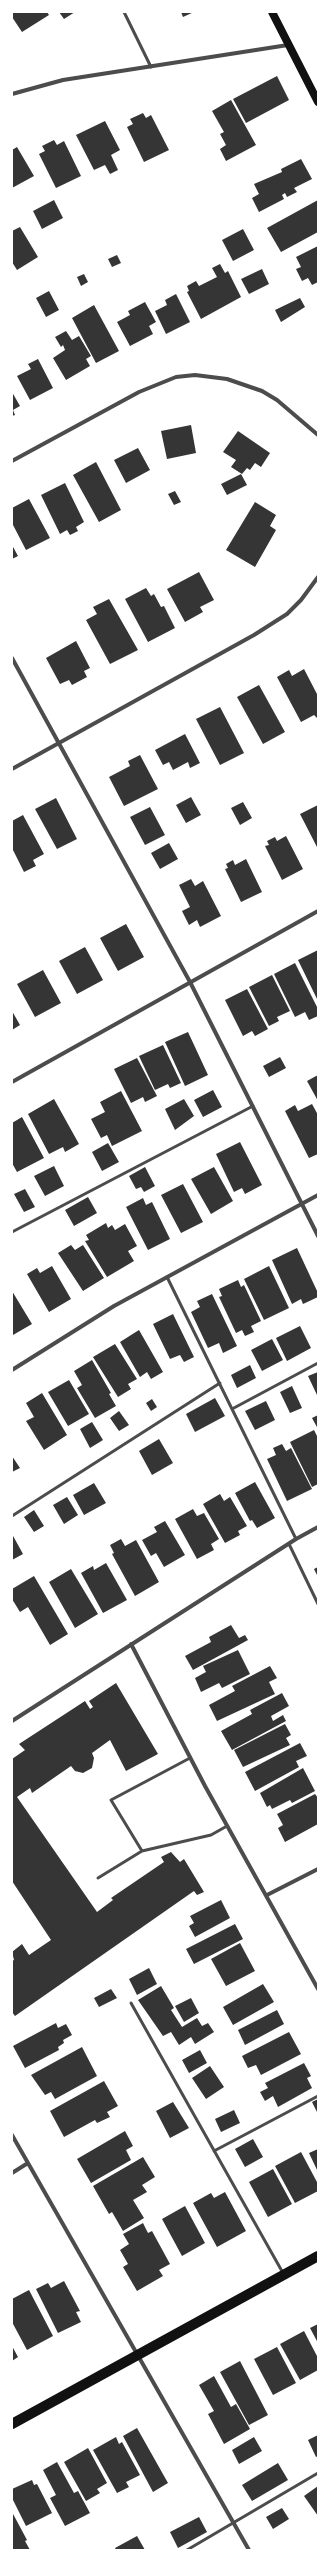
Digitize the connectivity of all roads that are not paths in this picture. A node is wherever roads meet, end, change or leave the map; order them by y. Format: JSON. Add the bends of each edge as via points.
{"nodes":[{"id":1,"x":124,"y":12,"type":"edge"},
{"id":2,"x":272,"y":12,"type":"edge"},
{"id":3,"x":288,"y":45,"type":"junction"},
{"id":4,"x":151,"y":67,"type":"junction"},
{"id":5,"x":12,"y":94,"type":"edge"},
{"id":6,"x":318,"y":102,"type":"edge"},
{"id":7,"x":318,"y":435,"type":"edge"},
{"id":8,"x":12,"y":460,"type":"edge"},
{"id":9,"x":318,"y":577,"type":"edge"},
{"id":10,"x":12,"y":658,"type":"edge"},
{"id":11,"x":58,"y":743,"type":"junction"},
{"id":12,"x":12,"y":769,"type":"edge"},
{"id":13,"x":318,"y":912,"type":"edge"},
{"id":14,"x":190,"y":982,"type":"junction"},
{"id":15,"x":12,"y":1082,"type":"edge"},
{"id":16,"x":253,"y":1106,"type":"junction"},
{"id":17,"x":318,"y":1195,"type":"edge"},
{"id":18,"x":301,"y":1204,"type":"junction"},
{"id":19,"x":12,"y":1232,"type":"edge"},
{"id":20,"x":318,"y":1236,"type":"edge"},
{"id":21,"x":167,"y":1277,"type":"junction"},
{"id":22,"x":318,"y":1363,"type":"edge"},
{"id":23,"x":12,"y":1370,"type":"edge"},
{"id":24,"x":220,"y":1383,"type":"junction"},
{"id":25,"x":232,"y":1409,"type":"junction"},
{"id":26,"x":12,"y":1516,"type":"edge"},
{"id":27,"x":318,"y":1527,"type":"edge"},
{"id":28,"x":296,"y":1539,"type":"junction"},
{"id":29,"x":289,"y":1544,"type":"junction"},
{"id":30,"x":318,"y":1604,"type":"edge"},
{"id":31,"x":131,"y":1644,"type":"junction"},
{"id":32,"x":12,"y":1721,"type":"edge"},
{"id":33,"x":190,"y":1758,"type":"junction"},
{"id":34,"x":227,"y":1826,"type":"junction"},
{"id":35,"x":142,"y":1850,"type":"junction"},
{"id":36,"x":318,"y":1868,"type":"edge"},
{"id":37,"x":98,"y":1878,"type":"dead end"},
{"id":38,"x":267,"y":1895,"type":"junction"},
{"id":39,"x":318,"y":1989,"type":"edge"},
{"id":40,"x":131,"y":2003,"type":"dead end"},
{"id":41,"x":318,"y":2096,"type":"edge"},
{"id":42,"x":12,"y":2135,"type":"edge"},
{"id":43,"x":214,"y":2150,"type":"junction"},
{"id":44,"x":28,"y":2163,"type":"junction"},
{"id":45,"x":12,"y":2174,"type":"edge"},
{"id":46,"x":318,"y":2256,"type":"edge"},
{"id":47,"x":284,"y":2275,"type":"junction"},
{"id":48,"x":138,"y":2355,"type":"junction"},
{"id":49,"x":12,"y":2424,"type":"edge"},
{"id":50,"x":318,"y":2473,"type":"edge"},
{"id":51,"x":234,"y":2523,"type":"junction"},
{"id":52,"x":187,"y":2550,"type":"edge"},
{"id":53,"x":249,"y":2550,"type":"edge"}],
"edges":[{"from":1,"to":4,"type":"lane"},
{"from":2,"to":3,"type":"main road"},
{"from":3,"to":4,"type":"street"},
{"from":3,"to":6,"type":"main road"},
{"from":4,"to":5,"type":"street","via":[[63,80]]},
{"from":7,"to":8,"type":"street","via":[[277,400],[262,391],[227,379],[195,375],[176,377],[139,392]]},
{"from":9,"to":11,"type":"street","via":[[287,614],[254,635]]},
{"from":10,"to":11,"type":"street"},
{"from":11,"to":12,"type":"street"},
{"from":11,"to":14,"type":"street"},
{"from":13,"to":14,"type":"street"},
{"from":14,"to":15,"type":"street"},
{"from":14,"to":16,"type":"street"},
{"from":16,"to":18,"type":"street"},
{"from":16,"to":19,"type":"lane"},
{"from":17,"to":18,"type":"street"},
{"from":18,"to":20,"type":"street"},
{"from":18,"to":21,"type":"street"},
{"from":21,"to":23,"type":"street","via":[[114,1306]]},
{"from":21,"to":24,"type":"lane"},
{"from":22,"to":25,"type":"lane"},
{"from":24,"to":25,"type":"lane"},
{"from":24,"to":26,"type":"lane"},
{"from":25,"to":28,"type":"lane"},
{"from":27,"to":28,"type":"street"},
{"from":28,"to":29,"type":"street"},
{"from":29,"to":30,"type":"lane"},
{"from":29,"to":31,"type":"street"},
{"from":31,"to":32,"type":"street"},
{"from":31,"to":33,"type":"street"},
{"from":33,"to":34,"type":"street"},
{"from":33,"to":35,"type":"lane","via":[[111,1800]]},
{"from":34,"to":35,"type":"lane","via":[[211,1835]]},
{"from":34,"to":38,"type":"street"},
{"from":35,"to":37,"type":"lane"},
{"from":36,"to":38,"type":"street"},
{"from":38,"to":39,"type":"street"},
{"from":40,"to":43,"type":"lane"},
{"from":41,"to":43,"type":"lane"},
{"from":42,"to":44,"type":"street"},
{"from":43,"to":47,"type":"lane"},
{"from":44,"to":45,"type":"street"},
{"from":44,"to":48,"type":"street"},
{"from":46,"to":47,"type":"main road"},
{"from":47,"to":48,"type":"main road"},
{"from":48,"to":49,"type":"main road"},
{"from":48,"to":51,"type":"street"},
{"from":50,"to":51,"type":"lane"},
{"from":51,"to":52,"type":"lane"},
{"from":51,"to":53,"type":"street"}]}
